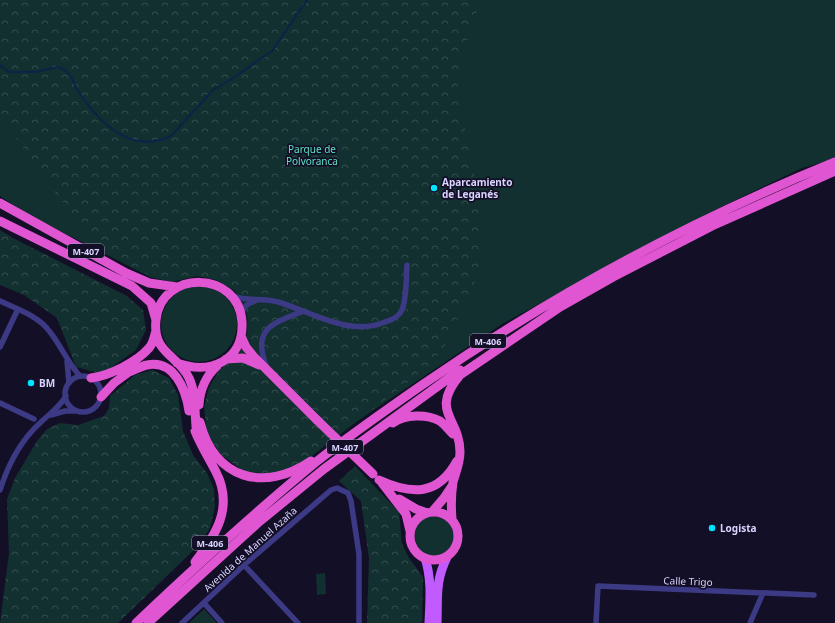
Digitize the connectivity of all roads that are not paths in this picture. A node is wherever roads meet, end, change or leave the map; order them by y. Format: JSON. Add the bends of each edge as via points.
{"nodes":[{"id":1,"x":835,"y":162,"type":"edge"},
{"id":2,"x":835,"y":171,"type":"edge"},
{"id":3,"x":0,"y":203,"type":"edge"},
{"id":4,"x":0,"y":221,"type":"edge"},
{"id":5,"x":407,"y":265,"type":"dead end"},
{"id":6,"x":177,"y":287,"type":"junction"},
{"id":7,"x":231,"y":295,"type":"junction"},
{"id":8,"x":263,"y":298,"type":"junction"},
{"id":9,"x":0,"y":301,"type":"edge"},
{"id":10,"x":18,"y":309,"type":"junction"},
{"id":11,"x":304,"y":311,"type":"junction"},
{"id":12,"x":554,"y":311,"type":"junction"},
{"id":13,"x":242,"y":318,"type":"junction"},
{"id":14,"x":156,"y":320,"type":"junction"},
{"id":15,"x":156,"y":331,"type":"junction"},
{"id":16,"x":241,"y":336,"type":"junction"},
{"id":17,"x":0,"y":347,"type":"edge"},
{"id":18,"x":66,"y":359,"type":"junction"},
{"id":19,"x":175,"y":361,"type":"junction"},
{"id":20,"x":222,"y":362,"type":"junction"},
{"id":21,"x":129,"y":372,"type":"junction"},
{"id":22,"x":271,"y":372,"type":"junction"},
{"id":23,"x":80,"y":376,"type":"junction"},
{"id":24,"x":91,"y":378,"type":"junction"},
{"id":25,"x":69,"y":383,"type":"junction"},
{"id":26,"x":66,"y":396,"type":"junction"},
{"id":27,"x":101,"y":397,"type":"junction"},
{"id":28,"x":0,"y":403,"type":"edge"},
{"id":29,"x":387,"y":409,"type":"junction"},
{"id":30,"x":76,"y":410,"type":"junction"},
{"id":31,"x":34,"y":419,"type":"dead end"},
{"id":32,"x":44,"y":420,"type":"junction"},
{"id":33,"x":197,"y":435,"type":"junction"},
{"id":34,"x":458,"y":439,"type":"junction"},
{"id":35,"x":460,"y":454,"type":"junction"},
{"id":36,"x":324,"y":468,"type":"junction"},
{"id":37,"x":376,"y":477,"type":"junction"},
{"id":38,"x":453,"y":483,"type":"junction"},
{"id":39,"x":0,"y":490,"type":"edge"},
{"id":40,"x":393,"y":495,"type":"junction"},
{"id":41,"x":429,"y":512,"type":"junction"},
{"id":42,"x":452,"y":520,"type":"junction"},
{"id":43,"x":410,"y":533,"type":"junction"},
{"id":44,"x":447,"y":557,"type":"junction"},
{"id":45,"x":425,"y":558,"type":"junction"},
{"id":46,"x":244,"y":565,"type":"junction"},
{"id":47,"x":180,"y":581,"type":"junction"},
{"id":48,"x":763,"y":593,"type":"junction"},
{"id":49,"x":814,"y":595,"type":"dead end"},
{"id":50,"x":204,"y":603,"type":"junction"},
{"id":51,"x":136,"y":623,"type":"edge"},
{"id":52,"x":148,"y":623,"type":"edge"},
{"id":53,"x":182,"y":623,"type":"edge"},
{"id":54,"x":222,"y":623,"type":"edge"},
{"id":55,"x":296,"y":623,"type":"edge"},
{"id":56,"x":359,"y":623,"type":"edge"},
{"id":57,"x":429,"y":623,"type":"edge"},
{"id":58,"x":437,"y":623,"type":"edge"},
{"id":59,"x":596,"y":623,"type":"edge"},
{"id":60,"x":750,"y":623,"type":"edge"}],
"edges":[{"from":1,"to":29,"type":"highway","number":"M-406","via":[[707,219],[609,268],[468,353]]},
{"from":2,"to":12,"type":"highway","number":"M-406","via":[[712,226]]},
{"from":3,"to":6,"type":"highway","number":"M-407","via":[[126,273],[149,283]]},
{"from":4,"to":14,"type":"highway","number":"M-407","via":[[132,286],[151,303]]},
{"from":5,"to":11,"type":"street","via":[[401,312],[389,321],[373,326],[352,327]]},
{"from":6,"to":7,"type":"highway","number":"M-407","via":[[188,283],[211,283]]},
{"from":6,"to":14,"type":"highway","number":"M-407","via":[[167,296]]},
{"from":7,"to":8,"type":"street","via":[[246,299]]},
{"from":7,"to":13,"type":"highway"},
{"from":8,"to":11,"type":"street"},
{"from":8,"to":13,"type":"street","via":[[247,304],[243,309]]},
{"from":9,"to":10,"type":"street"},
{"from":10,"to":17,"type":"street"},
{"from":10,"to":18,"type":"street","via":[[34,317],[50,331]]},
{"from":11,"to":22,"type":"street","via":[[271,326],[262,336],[261,349]]},
{"from":12,"to":34,"type":"highway","number":"M-406","via":[[460,375],[450,387],[446,402],[448,416]]},
{"from":12,"to":36,"type":"highway","number":"M-406","via":[[473,360]]},
{"from":13,"to":16,"type":"highway"},
{"from":14,"to":15,"type":"highway","number":"M-407"},
{"from":15,"to":19,"type":"highway","number":"M-407","via":[[162,347]]},
{"from":15,"to":24,"type":"highway","via":[[149,348],[142,355],[109,374]]},
{"from":16,"to":20,"type":"highway","via":[[232,353]]},
{"from":16,"to":22,"type":"highway","number":"M-407","via":[[246,347]]},
{"from":18,"to":23,"type":"street"},
{"from":18,"to":25,"type":"street"},
{"from":19,"to":20,"type":"highway","number":"M-407","via":[[191,368],[205,368]]},
{"from":19,"to":21,"type":"highway","via":[[161,357],[151,358]]},
{"from":19,"to":33,"type":"highway","number":"M-406","via":[[189,378],[193,391]]},
{"from":20,"to":22,"type":"highway","number":"M-407","via":[[237,357]]},
{"from":20,"to":29,"type":"highway","number":"M-406","via":[[208,374],[199,395],[203,433],[213,454],[221,462],[239,474],[252,478],[268,479],[309,463],[368,418]]},
{"from":21,"to":27,"type":"highway"},
{"from":21,"to":33,"type":"highway","number":"M-406","via":[[156,364],[165,366],[175,375],[183,386]]},
{"from":22,"to":37,"type":"highway","number":"M-407","bridge":true},
{"from":23,"to":24,"type":"street"},
{"from":23,"to":25,"type":"street"},
{"from":24,"to":27,"type":"street","via":[[99,386]]},
{"from":25,"to":26,"type":"street"},
{"from":26,"to":30,"type":"street","via":[[69,405]]},
{"from":26,"to":32,"type":"street"},
{"from":27,"to":30,"type":"street","via":[[92,410]]},
{"from":28,"to":31,"type":"street"},
{"from":29,"to":47,"type":"highway","number":"M-406","via":[[317,461]]},
{"from":30,"to":32,"type":"street","via":[[54,413]]},
{"from":32,"to":39,"type":"street","via":[[27,437],[15,456],[6,471]]},
{"from":33,"to":47,"type":"highway","number":"M-406","via":[[221,485],[222,510],[212,540]]},
{"from":34,"to":35,"type":"highway","number":"M-406"},
{"from":34,"to":36,"type":"highway","number":"M-406","via":[[439,421],[408,417],[396,421]]},
{"from":35,"to":37,"type":"highway","via":[[453,469],[445,478],[422,490],[408,491],[397,488]]},
{"from":35,"to":38,"type":"highway","number":"M-406"},
{"from":36,"to":52,"type":"highway","number":"M-406","via":[[258,522]]},
{"from":37,"to":40,"type":"highway","number":"M-407"},
{"from":38,"to":41,"type":"highway","number":"M-406","via":[[444,498]]},
{"from":38,"to":42,"type":"highway","number":"M-406"},
{"from":40,"to":41,"type":"highway","number":"M-407","via":[[416,510]]},
{"from":40,"to":43,"type":"highway","number":"M-407","via":[[406,514]]},
{"from":41,"to":42,"type":"highway","number":"M-407","via":[[446,515]]},
{"from":41,"to":43,"type":"highway","via":[[416,520]]},
{"from":42,"to":44,"type":"highway","via":[[458,532],[458,539]]},
{"from":43,"to":45,"type":"highway","number":"M-407","via":[[413,548]]},
{"from":44,"to":45,"type":"highway","via":[[440,560]]},
{"from":44,"to":58,"type":"main road","via":[[437,585]]},
{"from":45,"to":57,"type":"main road","via":[[431,585]]},
{"from":46,"to":50,"type":"street","name":"Avenida de Manuel Azaña"},
{"from":46,"to":55,"type":"street"},
{"from":46,"to":56,"type":"street","name":"Avenida de Manuel Azaña","via":[[331,490],[337,488],[348,493],[359,554]]},
{"from":47,"to":51,"type":"highway","number":"M-406"},
{"from":48,"to":49,"type":"street","name":"Calle Trigo"},
{"from":48,"to":59,"type":"street","name":"Calle Trigo","via":[[598,586]]},
{"from":48,"to":60,"type":"street"},
{"from":50,"to":53,"type":"street","name":"Avenida de Manuel Azaña"},
{"from":50,"to":54,"type":"street"}]}
